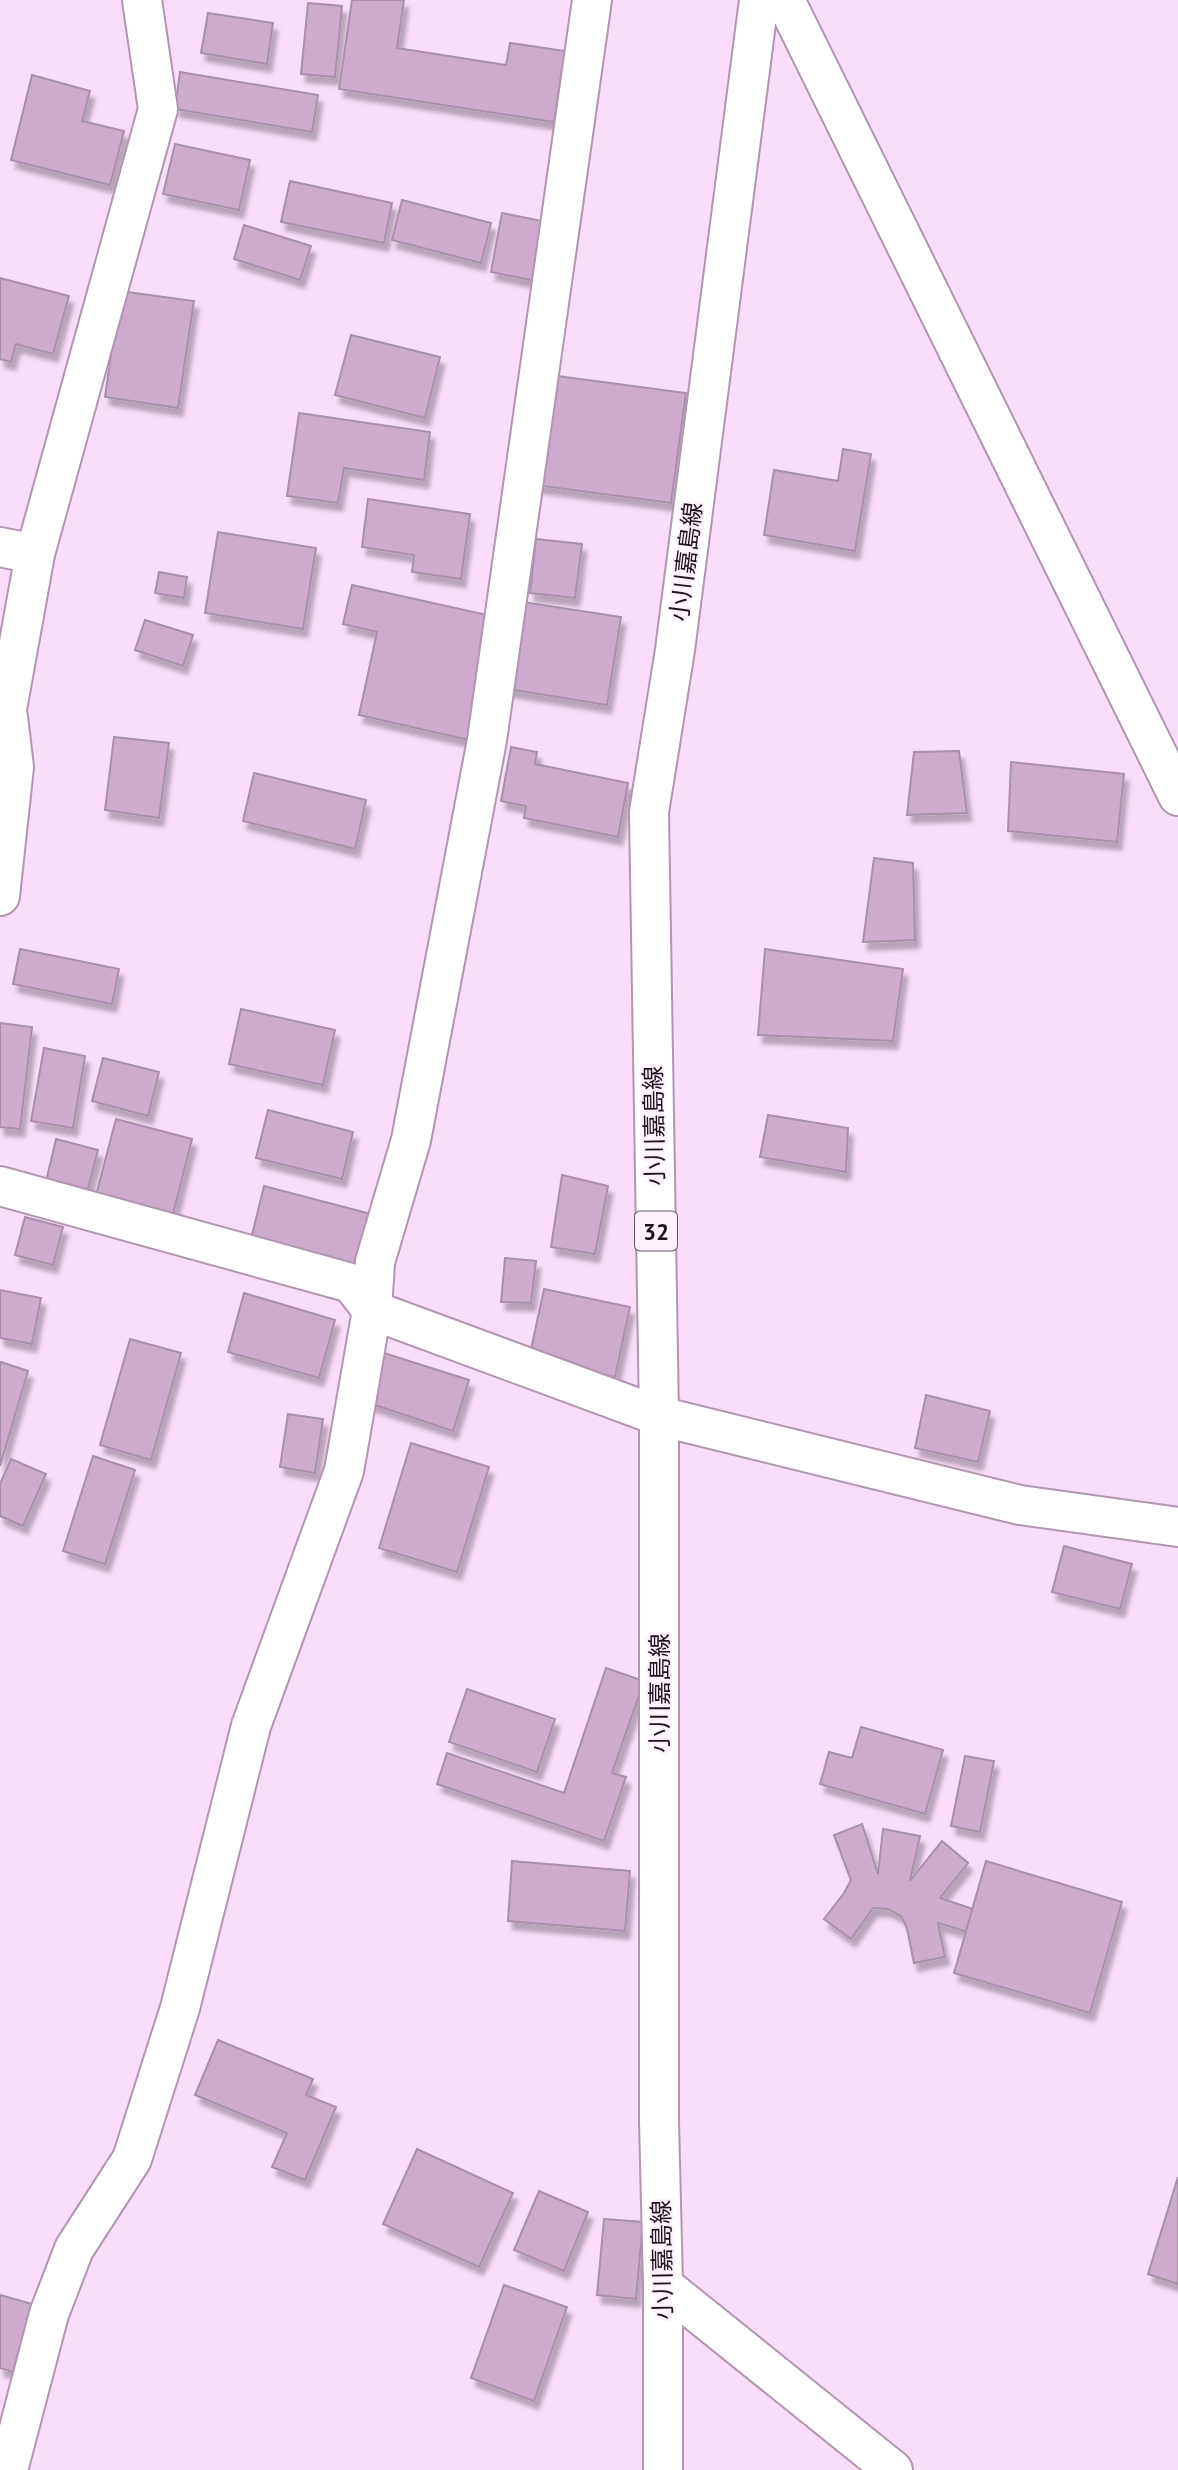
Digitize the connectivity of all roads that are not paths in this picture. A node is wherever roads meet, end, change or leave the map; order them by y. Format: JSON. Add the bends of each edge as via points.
{"nodes":[{"id":1,"x":142,"y":0,"type":"edge"},
{"id":2,"x":592,"y":0,"type":"edge"},
{"id":3,"x":759,"y":0,"type":"edge"},
{"id":4,"x":785,"y":0,"type":"edge"},
{"id":5,"x":18,"y":551,"type":"edge"},
{"id":6,"x":1178,"y":796,"type":"edge"},
{"id":7,"x":0,"y":896,"type":"edge"},
{"id":8,"x":0,"y":1186,"type":"edge"},
{"id":9,"x":372,"y":1310,"type":"junction"},
{"id":10,"x":660,"y":1416,"type":"junction"},
{"id":11,"x":1178,"y":1527,"type":"edge"},
{"id":12,"x":663,"y":2285,"type":"junction"},
{"id":13,"x":8,"y":2470,"type":"edge"},
{"id":14,"x":663,"y":2470,"type":"edge"},
{"id":15,"x":893,"y":2470,"type":"edge"}],
"edges":[{"from":1,"to":5,"type":"street","via":[[158,109]]},
{"from":2,"to":9,"type":"street","via":[[487,740],[411,1140],[375,1262]]},
{"from":3,"to":10,"type":"street","name":"小川嘉島線","number":"32","via":[[675,650],[649,812]]},
{"from":4,"to":6,"type":"street"},
{"from":5,"to":7,"type":"street","via":[[7,709],[15,767]]},
{"from":8,"to":9,"type":"street","via":[[351,1283]]},
{"from":9,"to":10,"type":"street"},
{"from":9,"to":13,"type":"street","via":[[344,1471],[251,1726],[176,2021],[132,2159],[74,2249],[49,2314]]},
{"from":10,"to":11,"type":"street","via":[[1020,1505]]},
{"from":10,"to":12,"type":"street","name":"小川嘉島線","number":"32"},
{"from":12,"to":14,"type":"street","name":"小川嘉島線","number":"32"},
{"from":12,"to":15,"type":"street"}]}
